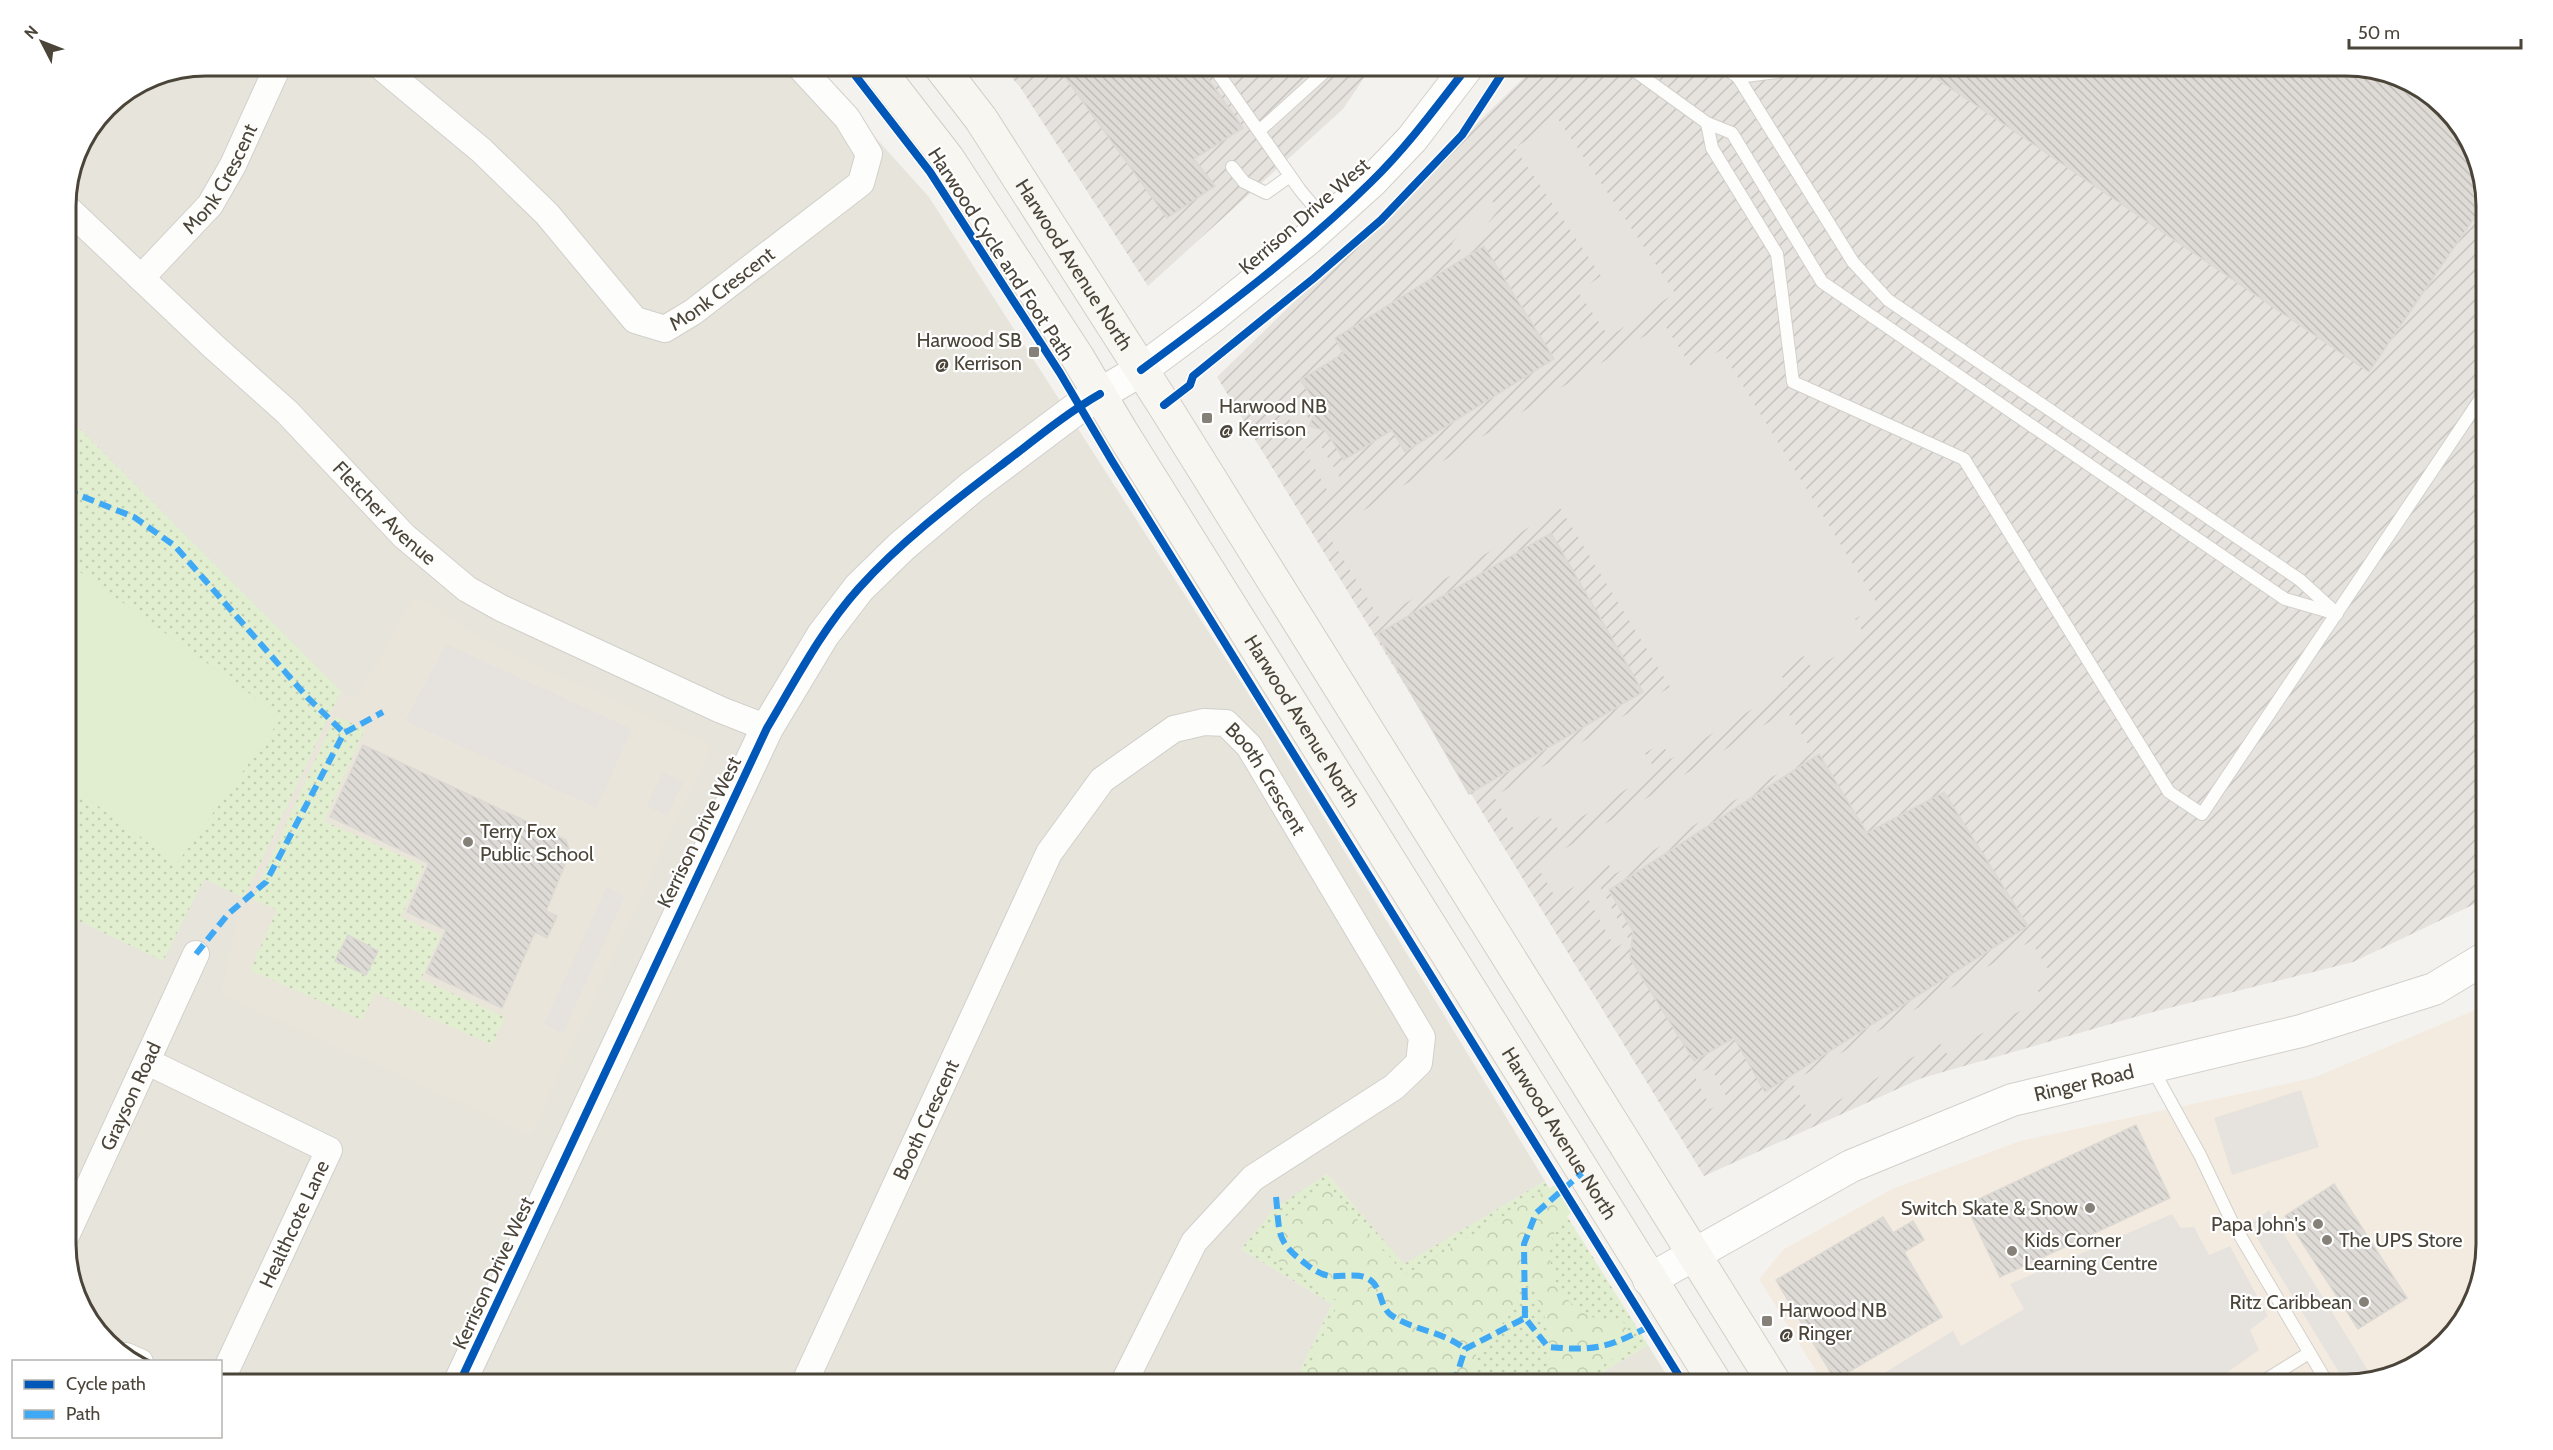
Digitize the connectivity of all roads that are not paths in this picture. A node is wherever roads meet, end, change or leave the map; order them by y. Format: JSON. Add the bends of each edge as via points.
{"nodes":[{"id":1,"x":1320,"y":76,"type":"edge"},
{"id":2,"x":1460,"y":76,"type":"edge"},
{"id":3,"x":1642,"y":76,"type":"edge"},
{"id":4,"x":1743,"y":76,"type":"edge"},
{"id":5,"x":273,"y":77,"type":"edge"},
{"id":6,"x":393,"y":77,"type":"edge"},
{"id":7,"x":809,"y":77,"type":"edge"},
{"id":8,"x":884,"y":77,"type":"edge"},
{"id":9,"x":948,"y":77,"type":"edge"},
{"id":10,"x":1220,"y":77,"type":"edge"},
{"id":11,"x":1738,"y":77,"type":"joint"},
{"id":12,"x":1707,"y":123,"type":"junction"},
{"id":13,"x":1259,"y":131,"type":"junction"},
{"id":14,"x":1232,"y":167,"type":"dead end"},
{"id":15,"x":1290,"y":176,"type":"junction"},
{"id":16,"x":77,"y":217,"type":"edge"},
{"id":17,"x":1327,"y":222,"type":"junction"},
{"id":18,"x":141,"y":278,"type":"junction"},
{"id":19,"x":1141,"y":370,"type":"junction"},
{"id":20,"x":1100,"y":394,"type":"junction"},
{"id":21,"x":2476,"y":406,"type":"edge"},
{"id":22,"x":2337,"y":614,"type":"junction"},
{"id":23,"x":767,"y":728,"type":"junction"},
{"id":24,"x":196,"y":954,"type":"dead end"},
{"id":25,"x":2476,"y":964,"type":"edge"},
{"id":26,"x":148,"y":1062,"type":"junction"},
{"id":27,"x":2151,"y":1067,"type":"junction"},
{"id":28,"x":77,"y":1213,"type":"edge"},
{"id":29,"x":1696,"y":1253,"type":"junction"},
{"id":30,"x":1649,"y":1280,"type":"junction"},
{"id":31,"x":2309,"y":1353,"type":"junction"},
{"id":32,"x":224,"y":1374,"type":"edge"},
{"id":33,"x":464,"y":1374,"type":"edge"},
{"id":34,"x":809,"y":1374,"type":"edge"},
{"id":35,"x":1128,"y":1374,"type":"edge"},
{"id":36,"x":1710,"y":1374,"type":"edge"},
{"id":37,"x":1770,"y":1374,"type":"edge"},
{"id":38,"x":2275,"y":1374,"type":"edge"},
{"id":39,"x":2322,"y":1374,"type":"edge"}],
"edges":[{"from":1,"to":13,"type":"lane"},
{"from":2,"to":17,"type":"street","name":"Kerrison Drive West","via":[[1412,138]]},
{"from":3,"to":12,"type":"lane"},
{"from":4,"to":11,"type":"lane"},
{"from":5,"to":18,"type":"street","name":"Monk Crescent","via":[[210,205]]},
{"from":6,"to":7,"type":"street","name":"Monk Crescent","via":[[481,150],[547,213],[635,320],[665,329],[693,312],[861,183],[868,154],[847,117]]},
{"from":8,"to":20,"type":"main road","name":"Harwood Avenue North","via":[[948,159]]},
{"from":9,"to":19,"type":"main road","name":"Harwood Avenue North","via":[[981,119]]},
{"from":10,"to":13,"type":"lane"},
{"from":11,"to":22,"type":"lane","via":[[1853,262],[1888,300],[2301,580]]},
{"from":12,"to":22,"type":"lane","via":[[1732,133],[1822,282],[2285,599]]},
{"from":12,"to":22,"type":"lane","via":[[1712,148],[1777,254],[1793,382],[1964,459],[2169,792],[2202,814]]},
{"from":13,"to":15,"type":"lane"},
{"from":14,"to":15,"type":"lane","via":[[1244,182],[1266,193]]},
{"from":15,"to":17,"type":"lane"},
{"from":16,"to":18,"type":"street","name":"Fletcher Avenue"},
{"from":17,"to":19,"type":"street","name":"Kerrison Drive West"},
{"from":18,"to":23,"type":"street","name":"Fletcher Avenue","via":[[287,412],[404,536],[467,589],[522,618]]},
{"from":19,"to":20,"type":"street","name":"Kerrison Drive West"},
{"from":19,"to":29,"type":"main road","name":"Harwood Avenue North"},
{"from":20,"to":23,"type":"street","name":"Kerrison Drive West","via":[[972,487],[859,588],[822,635]]},
{"from":20,"to":30,"type":"main road","name":"Harwood Avenue North"},
{"from":21,"to":22,"type":"lane"},
{"from":23,"to":33,"type":"street","name":"Kerrison Drive West"},
{"from":24,"to":26,"type":"street","name":"Grayson Road"},
{"from":25,"to":27,"type":"street","name":"Ringer Road","via":[[2434,989],[2301,1031]]},
{"from":26,"to":28,"type":"street","name":"Grayson Road"},
{"from":26,"to":32,"type":"street","name":"Healthcote Lane","via":[[329,1149]]},
{"from":27,"to":29,"type":"street","name":"Ringer Road","via":[[2012,1100],[1851,1166]]},
{"from":27,"to":31,"type":"lane","via":[[2232,1222]]},
{"from":29,"to":30,"type":"street","name":"Ringer Road"},
{"from":29,"to":37,"type":"main road","name":"Harwood Avenue North"},
{"from":30,"to":36,"type":"main road","name":"Harwood Avenue North"},
{"from":31,"to":38,"type":"lane"},
{"from":31,"to":39,"type":"lane"},
{"from":34,"to":35,"type":"street","name":"Booth Crescent","via":[[1049,854],[1102,780],[1174,729],[1204,722],[1226,723],[1249,746],[1422,1037],[1419,1063],[1394,1087],[1254,1178],[1194,1242]]}]}
